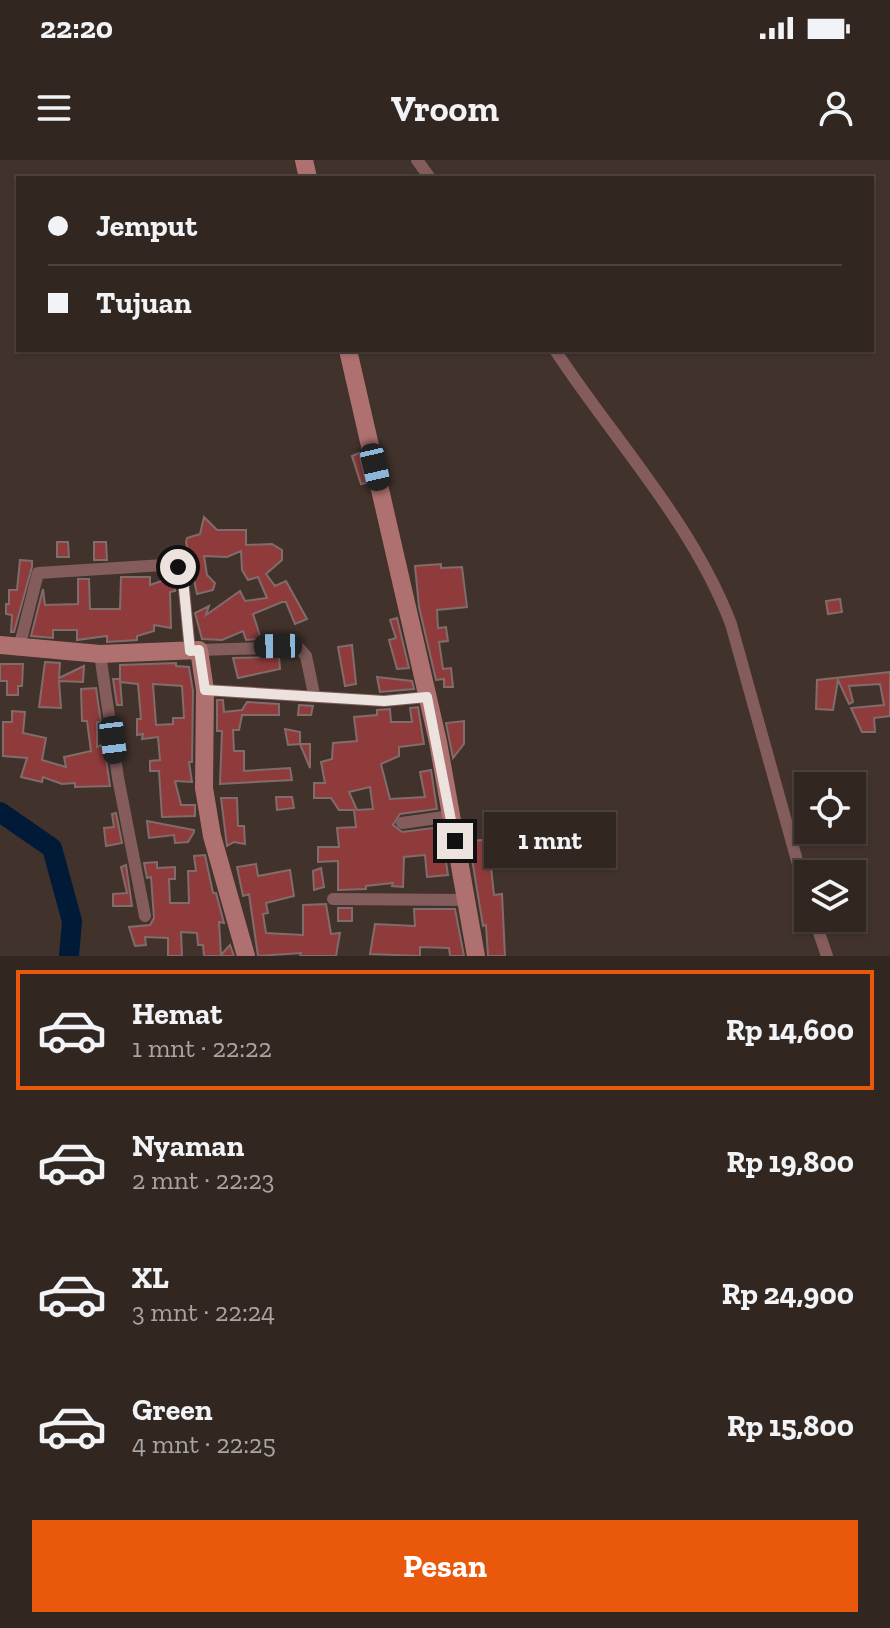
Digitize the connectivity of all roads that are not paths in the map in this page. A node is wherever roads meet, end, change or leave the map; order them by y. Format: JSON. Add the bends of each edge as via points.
{"nodes":[{"id":1,"x":348,"y":352,"type":"edge"},
{"id":2,"x":556,"y":352,"type":"edge"},
{"id":3,"x":9,"y":647,"type":"edge"},
{"id":4,"x":195,"y":651,"type":"junction"},
{"id":5,"x":100,"y":654,"type":"junction"},
{"id":6,"x":205,"y":690,"type":"junction"},
{"id":7,"x":314,"y":694,"type":"junction"},
{"id":8,"x":427,"y":697,"type":"junction"},
{"id":9,"x":451,"y":816,"type":"junction"},
{"id":10,"x":402,"y":823,"type":"dead end"},
{"id":11,"x":797,"y":860,"type":"edge"},
{"id":12,"x":333,"y":899,"type":"dead end"},
{"id":13,"x":465,"y":900,"type":"junction"},
{"id":14,"x":145,"y":916,"type":"dead end"},
{"id":15,"x":819,"y":932,"type":"edge"},
{"id":16,"x":246,"y":956,"type":"edge"},
{"id":17,"x":476,"y":956,"type":"edge"},
{"id":18,"x":827,"y":956,"type":"edge"}],
"edges":[{"from":1,"to":8,"type":"street"},
{"from":2,"to":11,"type":"street","via":[[679,523],[717,586]]},
{"from":3,"to":4,"type":"street","via":[[38,573],[164,565],[178,567],[183,579]]},
{"from":3,"to":5,"type":"street"},
{"from":4,"to":5,"type":"street"},
{"from":4,"to":6,"type":"street"},
{"from":4,"to":7,"type":"street","via":[[298,647],[306,656]]},
{"from":5,"to":14,"type":"street"},
{"from":6,"to":7,"type":"street"},
{"from":6,"to":16,"type":"street","via":[[204,788]]},
{"from":7,"to":8,"type":"street","via":[[384,701]]},
{"from":8,"to":9,"type":"street"},
{"from":9,"to":10,"type":"street"},
{"from":9,"to":13,"type":"street"},
{"from":12,"to":13,"type":"street"},
{"from":13,"to":17,"type":"street"},
{"from":15,"to":18,"type":"street"}]}
